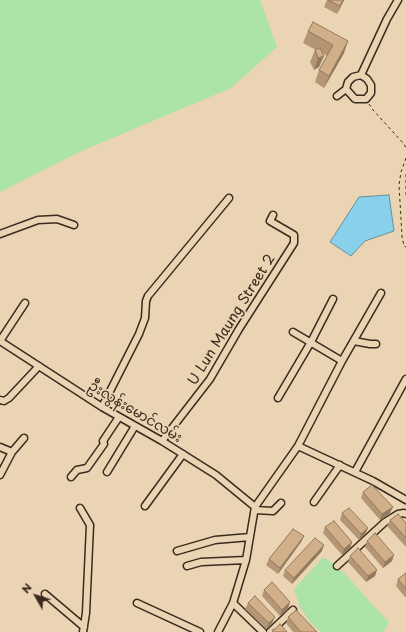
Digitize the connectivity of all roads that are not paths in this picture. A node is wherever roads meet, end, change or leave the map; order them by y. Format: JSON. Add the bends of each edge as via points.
{"nodes":[{"id":1,"x":398,"y":0,"type":"edge"},
{"id":2,"x":361,"y":75,"type":"junction"},
{"id":3,"x":346,"y":89,"type":"junction"},
{"id":4,"x":337,"y":96,"type":"dead end"},
{"id":5,"x":229,"y":198,"type":"dead end"},
{"id":6,"x":273,"y":216,"type":"dead end"},
{"id":7,"x":74,"y":225,"type":"dead end"},
{"id":8,"x":0,"y":234,"type":"edge"},
{"id":9,"x":381,"y":293,"type":"dead end"},
{"id":10,"x":332,"y":299,"type":"dead end"},
{"id":11,"x":25,"y":303,"type":"dead end"},
{"id":12,"x":293,"y":332,"type":"dead end"},
{"id":13,"x":0,"y":341,"type":"edge"},
{"id":14,"x":354,"y":341,"type":"junction"},
{"id":15,"x":311,"y":342,"type":"junction"},
{"id":16,"x":376,"y":344,"type":"dead end"},
{"id":17,"x":342,"y":361,"type":"junction"},
{"id":18,"x":39,"y":366,"type":"junction"},
{"id":19,"x":406,"y":379,"type":"edge"},
{"id":20,"x":278,"y":398,"type":"dead end"},
{"id":21,"x":0,"y":400,"type":"edge"},
{"id":22,"x":102,"y":407,"type":"junction"},
{"id":23,"x":119,"y":417,"type":"junction"},
{"id":24,"x":135,"y":426,"type":"junction"},
{"id":25,"x":24,"y":438,"type":"dead end"},
{"id":26,"x":162,"y":441,"type":"junction"},
{"id":27,"x":298,"y":446,"type":"junction"},
{"id":28,"x":0,"y":447,"type":"edge"},
{"id":29,"x":12,"y":452,"type":"junction"},
{"id":30,"x":183,"y":454,"type":"junction"},
{"id":31,"x":340,"y":465,"type":"junction"},
{"id":32,"x":107,"y":472,"type":"dead end"},
{"id":33,"x":355,"y":472,"type":"junction"},
{"id":34,"x":0,"y":475,"type":"edge"},
{"id":35,"x":71,"y":477,"type":"dead end"},
{"id":36,"x":406,"y":500,"type":"edge"},
{"id":37,"x":314,"y":502,"type":"dead end"},
{"id":38,"x":281,"y":504,"type":"dead end"},
{"id":39,"x":145,"y":506,"type":"dead end"},
{"id":40,"x":80,"y":508,"type":"dead end"},
{"id":41,"x":255,"y":508,"type":"junction"},
{"id":42,"x":406,"y":514,"type":"edge"},
{"id":43,"x":250,"y":537,"type":"junction"},
{"id":44,"x":177,"y":551,"type":"dead end"},
{"id":45,"x":246,"y":560,"type":"junction"},
{"id":46,"x":187,"y":566,"type":"dead end"},
{"id":47,"x":337,"y":566,"type":"dead end"},
{"id":48,"x":45,"y":594,"type":"dead end"},
{"id":49,"x":137,"y":603,"type":"dead end"},
{"id":50,"x":233,"y":603,"type":"junction"},
{"id":51,"x":293,"y":610,"type":"edge"},
{"id":52,"x":83,"y":630,"type":"edge"},
{"id":53,"x":200,"y":632,"type":"edge"},
{"id":54,"x":218,"y":632,"type":"edge"},
{"id":55,"x":263,"y":632,"type":"edge"},
{"id":56,"x":270,"y":632,"type":"edge"}],
"edges":[{"from":1,"to":2,"type":"street"},
{"from":2,"to":3,"type":"street","via":[[353,77]]},
{"from":2,"to":3,"type":"street","via":[[368,79],[371,85],[371,93],[366,99],[355,99]]},
{"from":3,"to":4,"type":"street"},
{"from":5,"to":22,"type":"street","via":[[148,296],[145,318],[139,334]]},
{"from":6,"to":26,"type":"street","name":"U Lun Maung Street 2","via":[[270,221],[294,235],[294,243],[210,379]]},
{"from":7,"to":8,"type":"street","via":[[57,219],[38,220]]},
{"from":9,"to":14,"type":"street"},
{"from":10,"to":15,"type":"street"},
{"from":11,"to":13,"type":"street"},
{"from":12,"to":15,"type":"street"},
{"from":13,"to":18,"type":"street","name":"ဦးလွန်းမောင်လမ်း"},
{"from":14,"to":16,"type":"street"},
{"from":14,"to":17,"type":"street"},
{"from":15,"to":17,"type":"street"},
{"from":15,"to":20,"type":"street"},
{"from":17,"to":27,"type":"street"},
{"from":18,"to":21,"type":"street","via":[[9,398]]},
{"from":18,"to":22,"type":"street","name":"ဦးလွန်းမောင်လမ်း"},
{"from":19,"to":33,"type":"street"},
{"from":22,"to":23,"type":"street","name":"ဦးလွန်းမောင်လမ်း"},
{"from":23,"to":24,"type":"street","name":"ဦးလွန်းမောင်လမ်း"},
{"from":23,"to":35,"type":"street","via":[[87,468],[77,470]]},
{"from":24,"to":26,"type":"street","name":"ဦးလွန်းမောင်လမ်း"},
{"from":24,"to":32,"type":"street"},
{"from":25,"to":29,"type":"street"},
{"from":26,"to":30,"type":"street","name":"ဦးလွန်းမောင်လမ်း"},
{"from":27,"to":31,"type":"street"},
{"from":27,"to":41,"type":"street"},
{"from":28,"to":29,"type":"street"},
{"from":29,"to":34,"type":"street"},
{"from":30,"to":39,"type":"street"},
{"from":30,"to":41,"type":"street","name":"ဦးလွန်းမောင်လမ်း","via":[[216,475]]},
{"from":31,"to":33,"type":"street"},
{"from":31,"to":37,"type":"street"},
{"from":33,"to":36,"type":"street"},
{"from":38,"to":41,"type":"street","via":[[273,511]]},
{"from":40,"to":52,"type":"street","via":[[90,526]]},
{"from":41,"to":43,"type":"street"},
{"from":42,"to":47,"type":"street","via":[[398,514],[385,522]]},
{"from":43,"to":44,"type":"street","via":[[215,540]]},
{"from":43,"to":45,"type":"street"},
{"from":45,"to":46,"type":"street","via":[[202,562]]},
{"from":45,"to":50,"type":"street"},
{"from":48,"to":52,"type":"street"},
{"from":49,"to":53,"type":"street"},
{"from":50,"to":54,"type":"street"},
{"from":50,"to":55,"type":"street"},
{"from":51,"to":56,"type":"street"}]}
